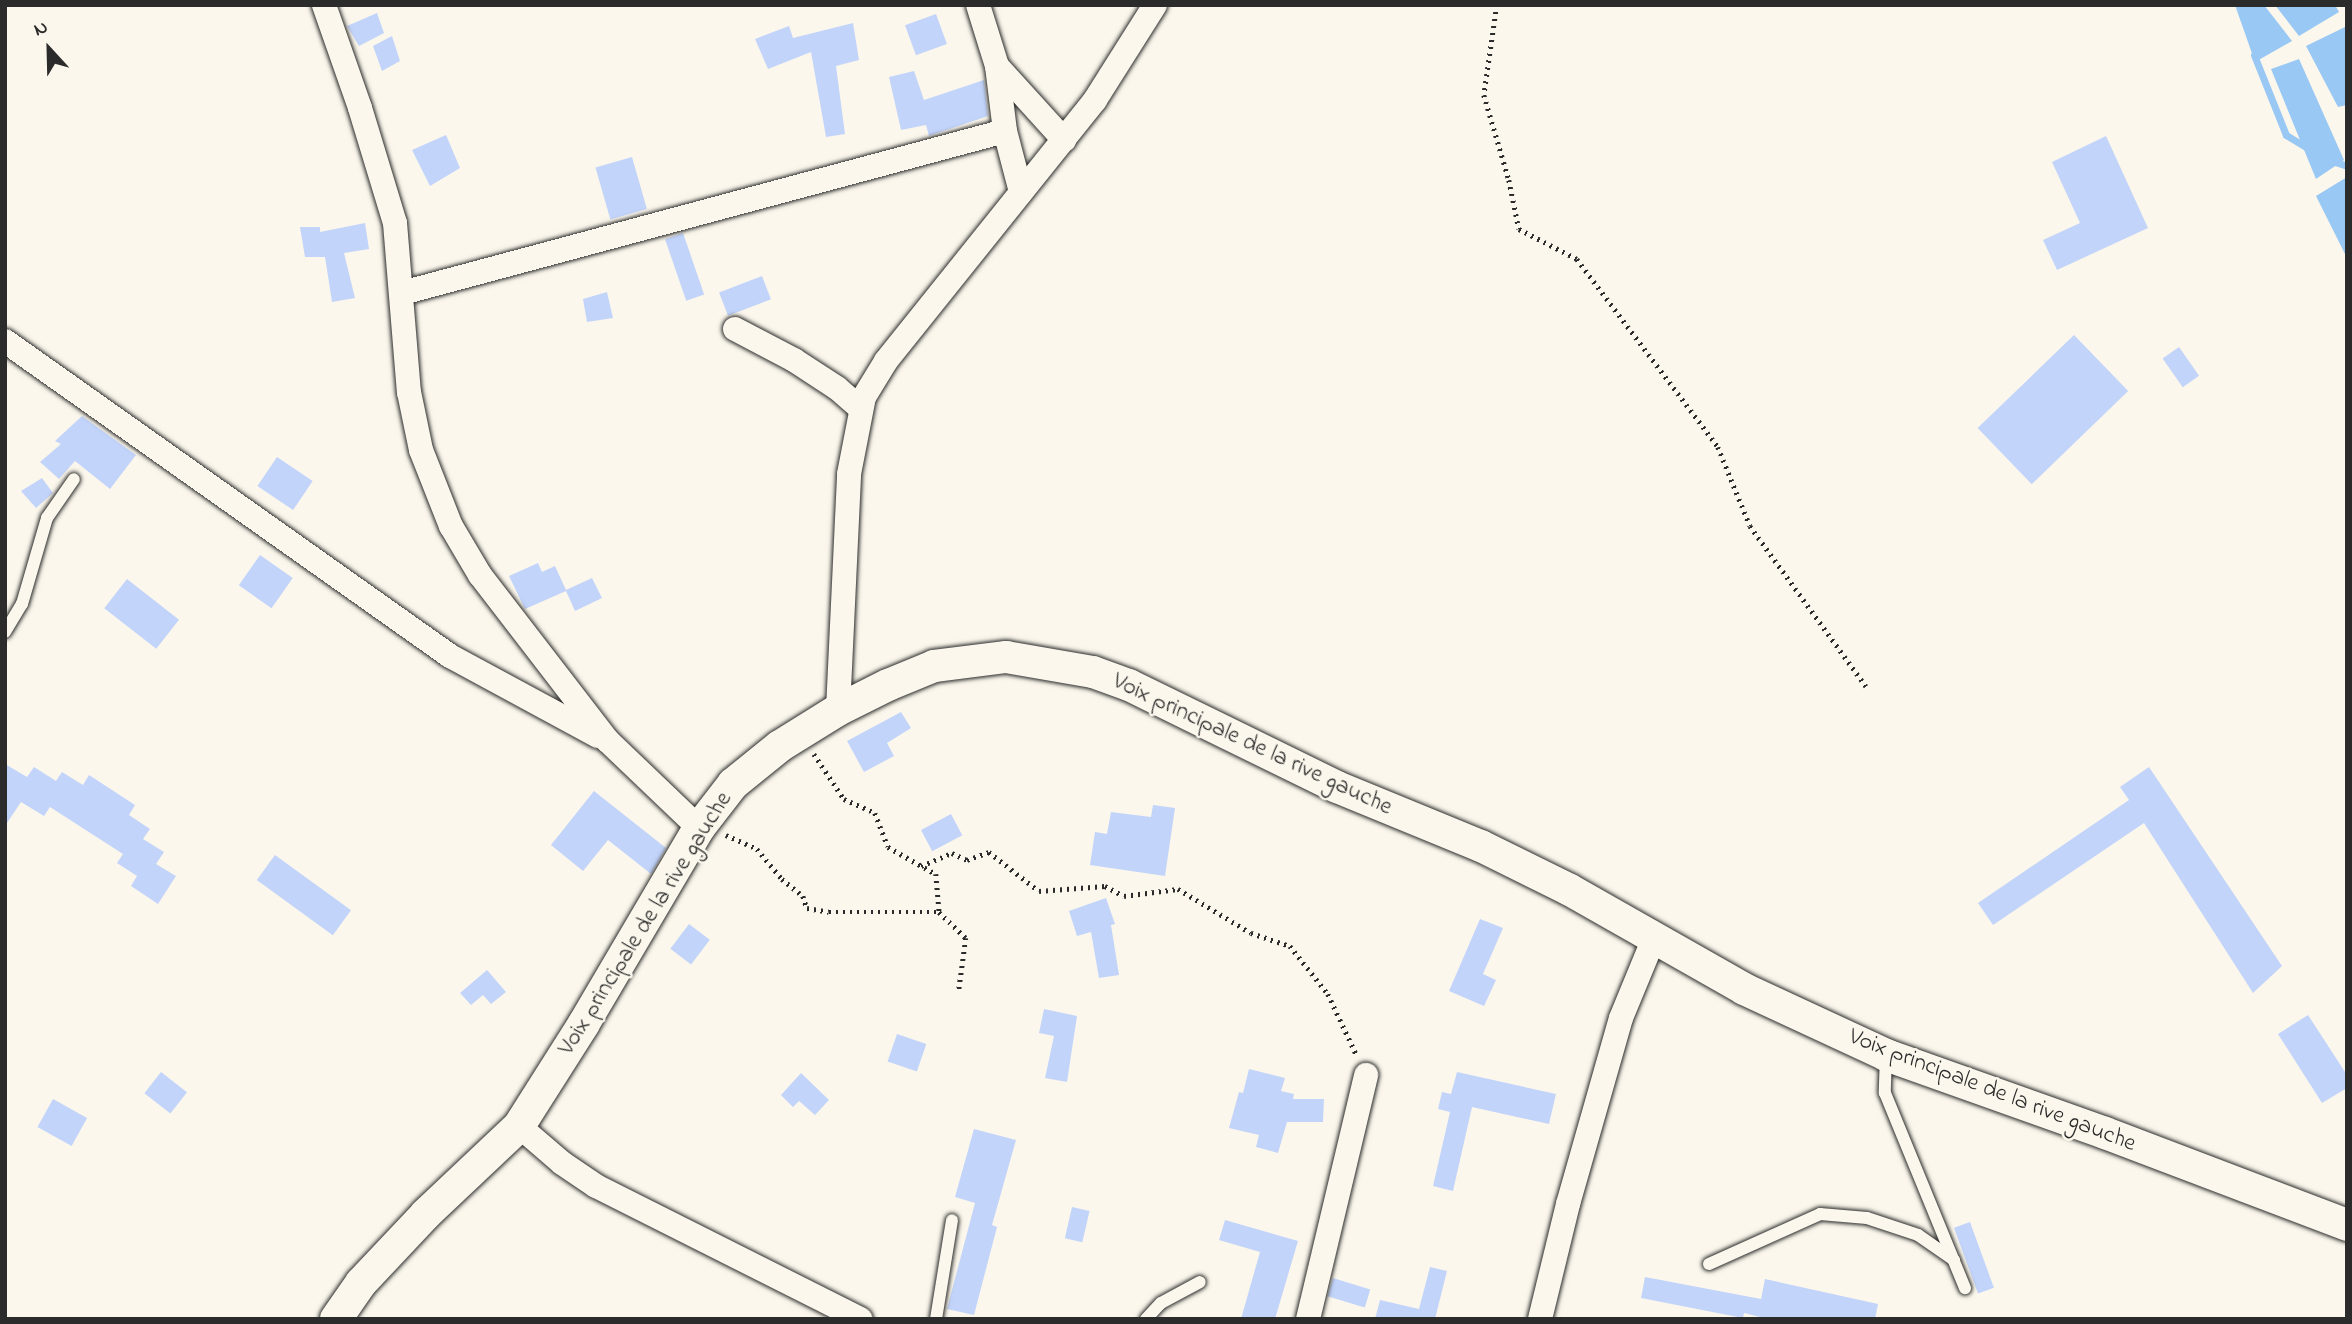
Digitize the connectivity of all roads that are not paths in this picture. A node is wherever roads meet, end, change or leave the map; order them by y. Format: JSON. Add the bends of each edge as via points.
{"nodes":[{"id":1,"x":324,"y":5,"type":"edge"},
{"id":2,"x":978,"y":5,"type":"edge"},
{"id":3,"x":1155,"y":5,"type":"edge"},
{"id":4,"x":997,"y":66,"type":"junction"},
{"id":5,"x":1005,"y":131,"type":"junction"},
{"id":6,"x":1064,"y":140,"type":"junction"},
{"id":7,"x":1021,"y":192,"type":"junction"},
{"id":8,"x":402,"y":293,"type":"junction"},
{"id":9,"x":735,"y":329,"type":"dead end"},
{"id":10,"x":5,"y":341,"type":"edge"},
{"id":11,"x":860,"y":409,"type":"junction"},
{"id":12,"x":74,"y":479,"type":"dead end"},
{"id":13,"x":5,"y":632,"type":"edge"},
{"id":14,"x":838,"y":710,"type":"junction"},
{"id":15,"x":608,"y":741,"type":"junction"},
{"id":16,"x":699,"y":828,"type":"junction"},
{"id":17,"x":1654,"y":939,"type":"junction"},
{"id":18,"x":1886,"y":1055,"type":"junction"},
{"id":19,"x":1366,"y":1075,"type":"road end"},
{"id":20,"x":519,"y":1126,"type":"junction"},
{"id":21,"x":953,"y":1220,"type":"dead end"},
{"id":22,"x":2347,"y":1225,"type":"edge"},
{"id":23,"x":1954,"y":1259,"type":"junction"},
{"id":24,"x":1709,"y":1264,"type":"dead end"},
{"id":25,"x":1200,"y":1282,"type":"dead end"},
{"id":26,"x":1965,"y":1288,"type":"dead end"},
{"id":27,"x":336,"y":1319,"type":"edge"},
{"id":28,"x":860,"y":1319,"type":"edge"},
{"id":29,"x":936,"y":1319,"type":"edge"},
{"id":30,"x":1146,"y":1319,"type":"edge"},
{"id":31,"x":1308,"y":1319,"type":"edge"},
{"id":32,"x":1540,"y":1319,"type":"edge"}],
"edges":[{"from":1,"to":8,"type":"street","via":[[395,223]]},
{"from":2,"to":4,"type":"street"},
{"from":3,"to":6,"type":"street"},
{"from":4,"to":5,"type":"street"},
{"from":4,"to":6,"type":"street"},
{"from":5,"to":7,"type":"street"},
{"from":5,"to":8,"type":"street"},
{"from":6,"to":7,"type":"street"},
{"from":7,"to":11,"type":"street","via":[[886,360]]},
{"from":8,"to":15,"type":"street","via":[[409,392],[421,450],[451,526],[480,575]]},
{"from":9,"to":11,"type":"street","via":[[794,360]]},
{"from":10,"to":15,"type":"street","via":[[450,656]]},
{"from":11,"to":14,"type":"street","via":[[849,474]]},
{"from":12,"to":13,"type":"lane","via":[[47,518],[22,604]]},
{"from":14,"to":16,"type":"street","name":"Voix principale de la rive gauche","via":[[780,746],[733,784]]},
{"from":14,"to":17,"type":"street","name":"Voix principale de la rive gauche","via":[[923,671],[959,663],[1006,657],[1093,672],[1129,685],[1337,788],[1481,846]]},
{"from":15,"to":16,"type":"street"},
{"from":16,"to":20,"type":"street","name":"Voix principale de la rive gauche"},
{"from":17,"to":18,"type":"street","name":"Voix principale de la rive gauche","via":[[1744,989]]},
{"from":17,"to":32,"type":"street","via":[[1621,1018]]},
{"from":18,"to":22,"type":"street","name":"Voix principale de la rive gauche"},
{"from":18,"to":23,"type":"lane","via":[[1885,1093]]},
{"from":19,"to":31,"type":"street"},
{"from":20,"to":27,"type":"street","name":"Voix principale de la rive gauche","via":[[416,1224],[361,1283]]},
{"from":20,"to":28,"type":"street","via":[[596,1186]]},
{"from":21,"to":29,"type":"lane"},
{"from":23,"to":24,"type":"lane","via":[[1918,1236],[1867,1218],[1820,1214]]},
{"from":23,"to":26,"type":"lane"},
{"from":25,"to":30,"type":"lane","via":[[1161,1303]]}]}
